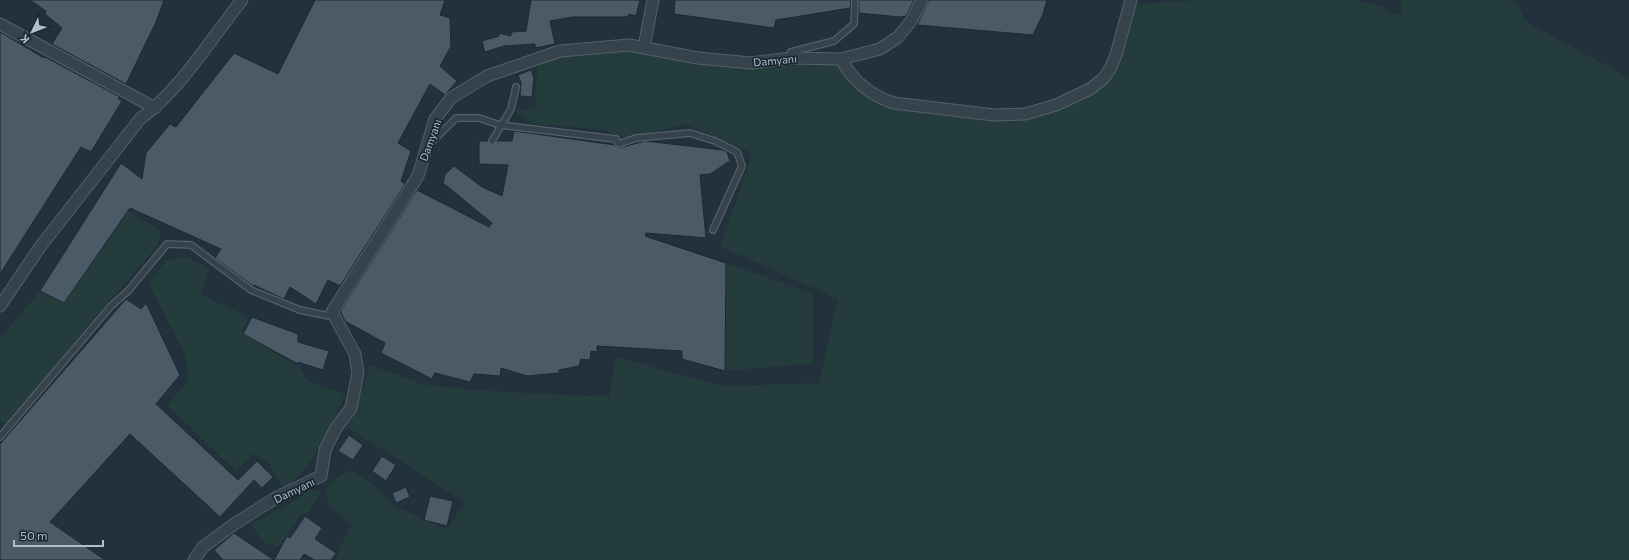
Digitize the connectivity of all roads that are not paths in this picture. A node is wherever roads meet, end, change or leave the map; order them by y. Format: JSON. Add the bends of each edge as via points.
{"nodes":[{"id":1,"x":242,"y":0,"type":"edge"},
{"id":2,"x":654,"y":0,"type":"edge"},
{"id":3,"x":855,"y":0,"type":"edge"},
{"id":4,"x":922,"y":0,"type":"edge"},
{"id":5,"x":1131,"y":0,"type":"edge"},
{"id":6,"x":0,"y":24,"type":"edge"},
{"id":7,"x":644,"y":47,"type":"junction"},
{"id":8,"x":791,"y":58,"type":"junction"},
{"id":9,"x":841,"y":59,"type":"junction"},
{"id":10,"x":516,"y":87,"type":"dead end"},
{"id":11,"x":155,"y":108,"type":"junction"},
{"id":12,"x":500,"y":125,"type":"junction"},
{"id":13,"x":492,"y":141,"type":"dead end"},
{"id":14,"x":425,"y":149,"type":"junction"},
{"id":15,"x":713,"y":230,"type":"dead end"},
{"id":16,"x":0,"y":306,"type":"edge"},
{"id":17,"x":335,"y":318,"type":"junction"},
{"id":18,"x":0,"y":437,"type":"edge"},
{"id":19,"x":194,"y":560,"type":"edge"}],
"edges":[{"from":1,"to":11,"type":"street","via":[[194,63]]},
{"from":2,"to":7,"type":"street"},
{"from":3,"to":8,"type":"lane","via":[[854,24],[834,41],[791,52]]},
{"from":4,"to":9,"type":"street","name":"Damyanı","via":[[911,21],[898,37],[880,49]]},
{"from":5,"to":9,"type":"street","via":[[1116,55],[1103,79],[1056,105],[1025,114],[994,115],[894,104],[868,91],[844,66]]},
{"from":6,"to":11,"type":"street"},
{"from":7,"to":8,"type":"street","name":"Damyanı","via":[[698,58],[751,63]]},
{"from":7,"to":14,"type":"street","name":"Damyanı","via":[[560,51],[487,76],[451,98],[435,120]]},
{"from":8,"to":9,"type":"street","name":"Damyanı"},
{"from":10,"to":12,"type":"lane","via":[[511,109]]},
{"from":11,"to":16,"type":"street","via":[[140,119],[88,185],[40,247]]},
{"from":12,"to":13,"type":"lane"},
{"from":12,"to":14,"type":"lane","via":[[479,118],[456,118]]},
{"from":12,"to":15,"type":"lane","via":[[616,139],[619,144],[636,138],[690,133],[715,141],[737,152],[742,166]]},
{"from":14,"to":17,"type":"street","name":"Damyanı","via":[[418,176],[332,312]]},
{"from":17,"to":18,"type":"lane","via":[[300,310],[251,290],[191,245],[167,244],[128,291],[110,306]]},
{"from":17,"to":19,"type":"street","name":"Damyanı","via":[[356,354],[358,373],[351,408],[336,428],[325,450],[321,476],[277,497],[233,525],[203,547]]}]}
